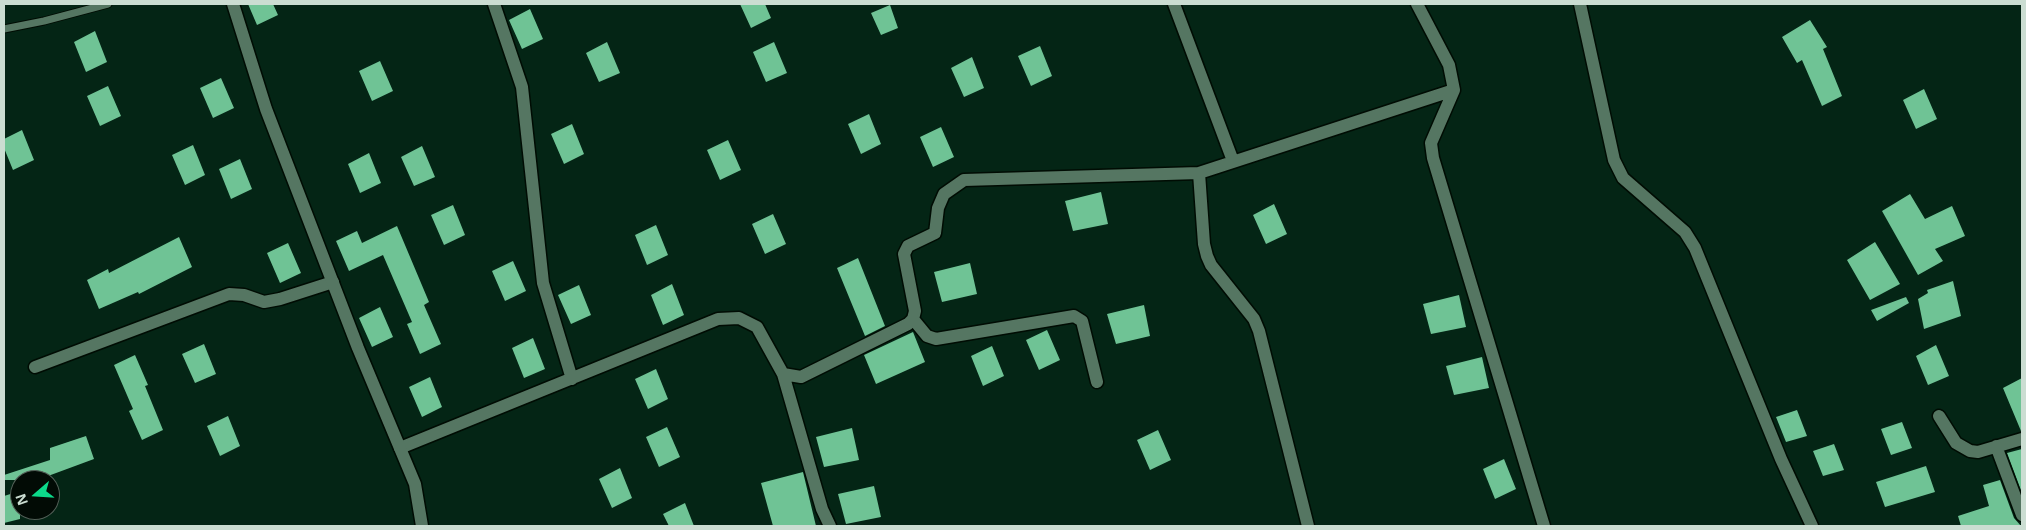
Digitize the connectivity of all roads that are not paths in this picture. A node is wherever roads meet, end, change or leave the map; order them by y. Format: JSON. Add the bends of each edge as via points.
{"nodes":[{"id":1,"x":108,"y":4,"type":"edge"},
{"id":2,"x":233,"y":4,"type":"edge"},
{"id":3,"x":494,"y":4,"type":"edge"},
{"id":4,"x":1174,"y":4,"type":"edge"},
{"id":5,"x":1417,"y":4,"type":"edge"},
{"id":6,"x":1580,"y":4,"type":"edge"},
{"id":7,"x":4,"y":29,"type":"edge"},
{"id":8,"x":1454,"y":90,"type":"junction"},
{"id":9,"x":1233,"y":161,"type":"junction"},
{"id":10,"x":1199,"y":173,"type":"junction"},
{"id":11,"x":333,"y":282,"type":"junction"},
{"id":12,"x":913,"y":319,"type":"junction"},
{"id":13,"x":35,"y":367,"type":"dead end"},
{"id":14,"x":783,"y":374,"type":"junction"},
{"id":15,"x":572,"y":378,"type":"junction"},
{"id":16,"x":1097,"y":382,"type":"dead end"},
{"id":17,"x":1939,"y":416,"type":"dead end"},
{"id":18,"x":2022,"y":439,"type":"edge"},
{"id":19,"x":1996,"y":446,"type":"junction"},
{"id":20,"x":400,"y":448,"type":"junction"},
{"id":21,"x":2022,"y":515,"type":"edge"},
{"id":22,"x":422,"y":526,"type":"edge"},
{"id":23,"x":830,"y":526,"type":"edge"},
{"id":24,"x":1308,"y":526,"type":"edge"},
{"id":25,"x":1544,"y":526,"type":"edge"},
{"id":26,"x":1812,"y":526,"type":"edge"}],
"edges":[{"from":1,"to":7,"type":"lane"},
{"from":2,"to":11,"type":"street","via":[[266,109]]},
{"from":3,"to":15,"type":"street","via":[[522,87],[543,283]]},
{"from":4,"to":9,"type":"street"},
{"from":5,"to":8,"type":"street","via":[[1449,65]]},
{"from":6,"to":26,"type":"street","via":[[1614,160],[1623,178],[1685,232],[1695,248],[1781,459]]},
{"from":8,"to":9,"type":"street"},
{"from":8,"to":25,"type":"street","via":[[1430,143],[1433,158]]},
{"from":9,"to":10,"type":"street"},
{"from":10,"to":12,"type":"street","via":[[964,180],[944,194],[938,208],[936,233],[908,246],[904,254],[915,312]]},
{"from":10,"to":24,"type":"street","via":[[1207,256],[1254,319],[1259,331]]},
{"from":11,"to":13,"type":"street","via":[[264,302],[229,294]]},
{"from":11,"to":20,"type":"street"},
{"from":12,"to":14,"type":"street","via":[[801,377]]},
{"from":12,"to":16,"type":"street","via":[[927,336],[936,339],[1074,316],[1082,321]]},
{"from":14,"to":15,"type":"street","via":[[757,327],[738,318],[718,319]]},
{"from":14,"to":23,"type":"street","via":[[822,510]]},
{"from":15,"to":20,"type":"street"},
{"from":17,"to":19,"type":"street","via":[[1962,448],[1978,452]]},
{"from":18,"to":19,"type":"street"},
{"from":19,"to":21,"type":"street"},
{"from":20,"to":22,"type":"street","via":[[415,484]]}]}
